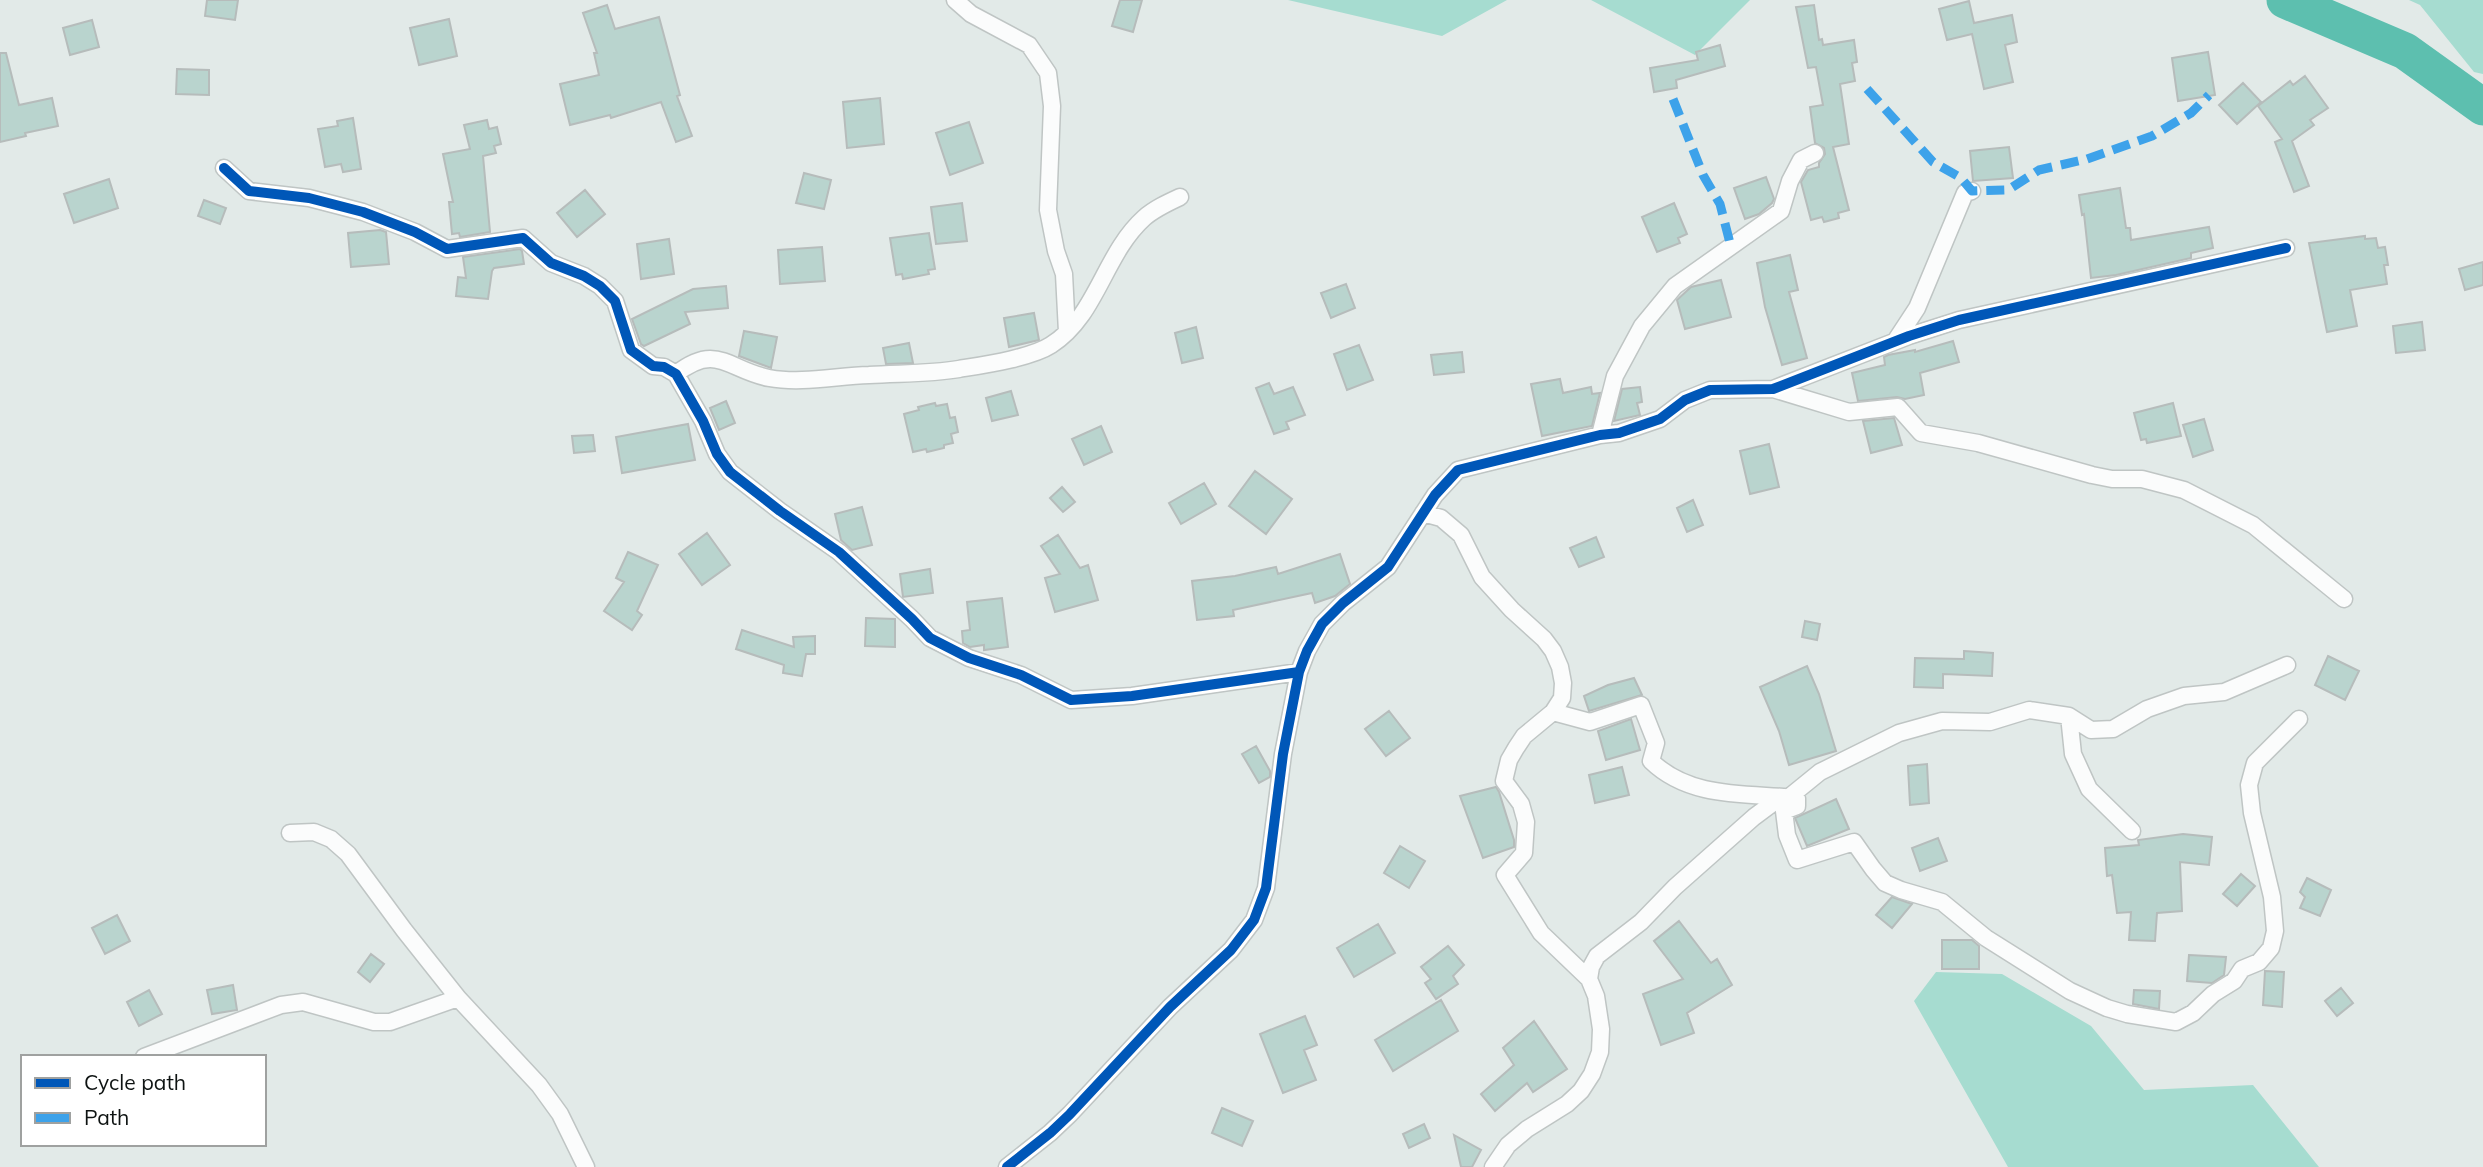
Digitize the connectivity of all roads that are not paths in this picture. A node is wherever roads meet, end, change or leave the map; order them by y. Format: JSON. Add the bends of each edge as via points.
{"nodes":[{"id":1,"x":955,"y":0,"type":"edge"},
{"id":2,"x":1815,"y":153,"type":"dead end"},
{"id":3,"x":224,"y":168,"type":"dead end"},
{"id":4,"x":1972,"y":191,"type":"dead end"},
{"id":5,"x":1180,"y":197,"type":"dead end"},
{"id":6,"x":2286,"y":248,"type":"dead end"},
{"id":7,"x":1068,"y":332,"type":"junction"},
{"id":8,"x":1894,"y":342,"type":"junction"},
{"id":9,"x":676,"y":374,"type":"junction"},
{"id":10,"x":1773,"y":389,"type":"junction"},
{"id":11,"x":1600,"y":435,"type":"junction"},
{"id":12,"x":1423,"y":513,"type":"junction"},
{"id":13,"x":2344,"y":599,"type":"dead end"},
{"id":14,"x":2287,"y":665,"type":"dead end"},
{"id":15,"x":1299,"y":672,"type":"junction"},
{"id":16,"x":1553,"y":712,"type":"junction"},
{"id":17,"x":2069,"y":716,"type":"junction"},
{"id":18,"x":2299,"y":719,"type":"dead end"},
{"id":19,"x":1788,"y":797,"type":"junction"},
{"id":20,"x":2132,"y":831,"type":"dead end"},
{"id":21,"x":290,"y":834,"type":"dead end"},
{"id":22,"x":1589,"y":979,"type":"junction"},
{"id":23,"x":458,"y":998,"type":"junction"},
{"id":24,"x":149,"y":1055,"type":"edge"},
{"id":25,"x":586,"y":1167,"type":"edge"},
{"id":26,"x":1007,"y":1167,"type":"edge"},
{"id":27,"x":1493,"y":1167,"type":"edge"}],
"edges":[{"from":1,"to":7,"type":"street","via":[[971,14],[1029,45],[1048,73],[1052,106],[1048,210],[1064,274]]},
{"from":2,"to":11,"type":"street","via":[[1801,160],[1781,211],[1675,286],[1642,326],[1615,376]]},
{"from":3,"to":9,"type":"street","via":[[249,191],[309,198],[363,212],[447,249],[523,238],[551,263],[600,286],[615,301],[631,350],[653,366]]},
{"from":4,"to":8,"type":"street","via":[[1965,193],[1917,308]]},
{"from":5,"to":7,"type":"street","via":[[1144,218],[1127,236]]},
{"from":6,"to":8,"type":"street","via":[[1959,320]]},
{"from":7,"to":9,"type":"street","via":[[1031,354],[905,375],[791,380],[752,374],[708,358],[690,363]]},
{"from":8,"to":10,"type":"street"},
{"from":9,"to":15,"type":"street","via":[[730,472],[839,552],[930,638],[969,658],[1021,675],[1071,700]]},
{"from":10,"to":11,"type":"street","via":[[1710,390],[1685,400],[1660,419]]},
{"from":10,"to":13,"type":"street","via":[[1849,412],[1898,407],[1921,433],[1978,443],[2112,480],[2142,479],[2184,490],[2253,525]]},
{"from":11,"to":12,"type":"street","via":[[1458,470]]},
{"from":12,"to":15,"type":"street","via":[[1388,567],[1322,624]]},
{"from":12,"to":16,"type":"street","via":[[1441,518],[1456,530],[1482,577],[1553,651],[1563,683],[1562,698]]},
{"from":14,"to":17,"type":"street","via":[[2224,692],[2184,696],[2147,709],[2113,729],[2091,730]]},
{"from":15,"to":26,"type":"street","via":[[1266,888],[1254,920],[1231,950],[1170,1007],[1070,1114]]},
{"from":16,"to":19,"type":"street","via":[[1590,722],[1641,705],[1656,743],[1651,761],[1665,775],[1696,788]]},
{"from":16,"to":22,"type":"street","via":[[1524,736],[1509,760],[1504,781],[1521,804],[1526,822],[1524,853],[1505,874],[1541,933]]},
{"from":17,"to":19,"type":"street","via":[[2029,710],[1990,722],[1942,721],[1899,733],[1820,772]]},
{"from":17,"to":20,"type":"street","via":[[2073,754],[2089,789]]},
{"from":18,"to":19,"type":"street","via":[[2255,763],[2249,785],[2272,897],[2275,931],[2271,948],[2176,1022],[2127,1014],[2070,991],[1986,938],[1942,902],[1885,883],[1854,842],[1797,860],[1784,811],[1797,806],[1797,799]]},
{"from":19,"to":22,"type":"street","via":[[1754,817],[1597,957]]},
{"from":21,"to":23,"type":"street","via":[[314,832],[348,854]]},
{"from":22,"to":27,"type":"street","via":[[1601,1030],[1592,1074],[1567,1104],[1508,1145]]},
{"from":23,"to":24,"type":"street","via":[[390,1022],[374,1022],[303,1002],[281,1005]]},
{"from":23,"to":25,"type":"street","via":[[539,1085],[560,1114]]}]}
